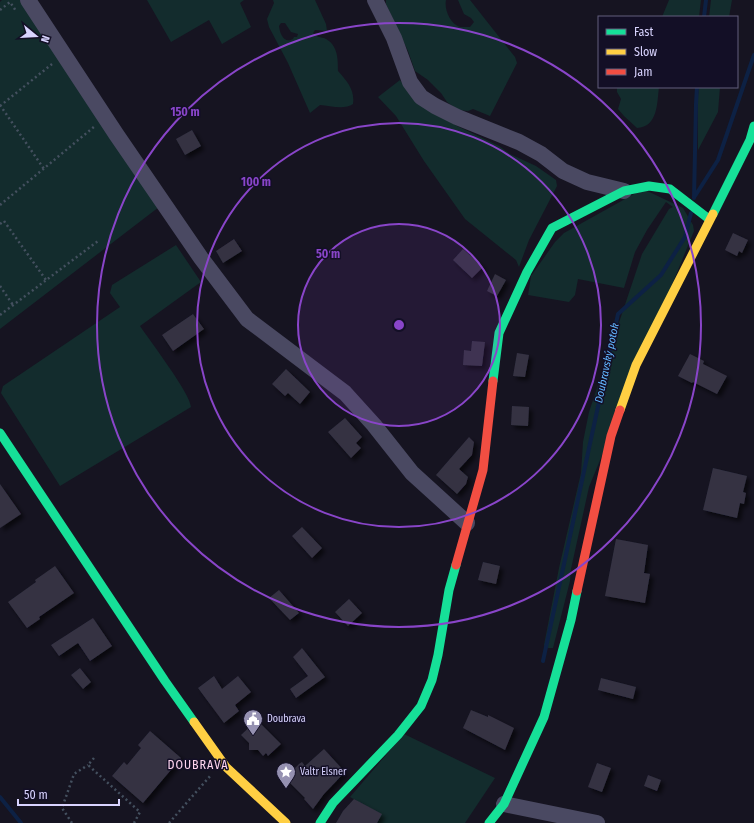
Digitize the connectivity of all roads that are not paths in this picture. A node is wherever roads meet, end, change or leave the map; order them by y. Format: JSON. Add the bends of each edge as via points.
{"nodes":[{"id":1,"x":28,"y":0,"type":"edge"},
{"id":2,"x":375,"y":0,"type":"edge"},
{"id":3,"x":754,"y":126,"type":"edge"},
{"id":4,"x":624,"y":191,"type":"junction"},
{"id":5,"x":709,"y":219,"type":"junction"},
{"id":6,"x":0,"y":433,"type":"edge"},
{"id":7,"x":467,"y":523,"type":"junction"},
{"id":8,"x":504,"y":804,"type":"junction"},
{"id":9,"x":284,"y":822,"type":"edge"},
{"id":10,"x":320,"y":823,"type":"edge"},
{"id":11,"x":488,"y":823,"type":"edge"},
{"id":12,"x":597,"y":823,"type":"edge"}],
"edges":[{"from":1,"to":7,"type":"street","via":[[201,258],[247,319],[346,393],[412,473]]},
{"from":2,"to":4,"type":"street","via":[[394,38],[410,82],[421,96],[457,117],[519,142],[541,154],[563,171],[587,182]]},
{"from":3,"to":5,"type":"street","via":[[750,140]]},
{"from":4,"to":5,"type":"street","via":[[648,186],[670,189]]},
{"from":4,"to":7,"type":"street","via":[[552,228],[527,272],[499,333],[483,470]]},
{"from":5,"to":8,"type":"street","via":[[636,365],[611,436],[571,620],[544,717]]},
{"from":6,"to":9,"type":"street","via":[[164,681],[222,762]]},
{"from":7,"to":10,"type":"street","via":[[449,590],[432,680],[421,706],[394,740],[334,803]]},
{"from":8,"to":11,"type":"street"},
{"from":8,"to":12,"type":"street"}]}
